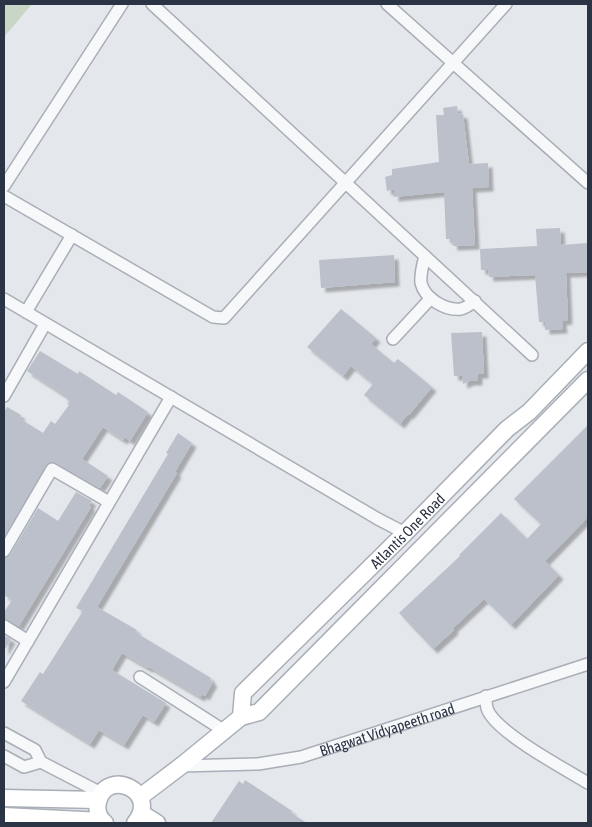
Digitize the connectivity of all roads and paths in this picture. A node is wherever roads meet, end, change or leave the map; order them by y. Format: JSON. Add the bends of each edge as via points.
{"nodes":[{"id":1,"x":122,"y":4,"type":"edge"},
{"id":2,"x":152,"y":4,"type":"edge"},
{"id":3,"x":386,"y":4,"type":"edge"},
{"id":4,"x":506,"y":4,"type":"edge"},
{"id":5,"x":453,"y":63,"type":"junction"},
{"id":6,"x":346,"y":183,"type":"junction"},
{"id":7,"x":588,"y":183,"type":"edge"},
{"id":8,"x":4,"y":186,"type":"edge"},
{"id":9,"x":4,"y":196,"type":"edge"},
{"id":10,"x":72,"y":235,"type":"junction"},
{"id":11,"x":425,"y":256,"type":"junction"},
{"id":12,"x":432,"y":298,"type":"junction"},
{"id":13,"x":4,"y":299,"type":"edge"},
{"id":14,"x":475,"y":301,"type":"junction"},
{"id":15,"x":26,"y":312,"type":"junction"},
{"id":16,"x":45,"y":324,"type":"junction"},
{"id":17,"x":393,"y":339,"type":"dead end"},
{"id":18,"x":588,"y":351,"type":"edge"},
{"id":19,"x":532,"y":354,"type":"dead end"},
{"id":20,"x":587,"y":383,"type":"edge"},
{"id":21,"x":4,"y":396,"type":"edge"},
{"id":22,"x":170,"y":397,"type":"junction"},
{"id":23,"x":109,"y":502,"type":"junction"},
{"id":24,"x":405,"y":533,"type":"junction"},
{"id":25,"x":4,"y":551,"type":"edge"},
{"id":26,"x":4,"y":626,"type":"edge"},
{"id":27,"x":28,"y":641,"type":"junction"},
{"id":28,"x":588,"y":664,"type":"edge"},
{"id":29,"x":140,"y":677,"type":"dead end"},
{"id":30,"x":4,"y":682,"type":"edge"},
{"id":31,"x":486,"y":696,"type":"junction"},
{"id":32,"x":241,"y":717,"type":"junction"},
{"id":33,"x":223,"y":730,"type":"junction"},
{"id":34,"x":4,"y":733,"type":"edge"},
{"id":35,"x":4,"y":756,"type":"edge"},
{"id":36,"x":40,"y":762,"type":"junction"},
{"id":37,"x":181,"y":766,"type":"junction"},
{"id":38,"x":588,"y":783,"type":"edge"},
{"id":39,"x":100,"y":797,"type":"junction"},
{"id":40,"x":4,"y":798,"type":"edge"},
{"id":41,"x":139,"y":811,"type":"edge"},
{"id":42,"x":4,"y":816,"type":"edge"},
{"id":43,"x":104,"y":822,"type":"edge"},
{"id":44,"x":157,"y":823,"type":"edge"}],
"edges":[{"from":1,"to":8,"type":"street"},
{"from":2,"to":6,"type":"street"},
{"from":3,"to":5,"type":"street"},
{"from":4,"to":5,"type":"street"},
{"from":5,"to":6,"type":"street"},
{"from":5,"to":7,"type":"street"},
{"from":6,"to":10,"type":"street","via":[[224,318],[213,317]]},
{"from":6,"to":11,"type":"street"},
{"from":9,"to":10,"type":"street"},
{"from":10,"to":15,"type":"street"},
{"from":11,"to":12,"type":"street","via":[[421,283]]},
{"from":11,"to":14,"type":"street"},
{"from":12,"to":14,"type":"street","via":[[449,308],[463,309]]},
{"from":12,"to":17,"type":"street"},
{"from":13,"to":15,"type":"street"},
{"from":14,"to":19,"type":"street"},
{"from":15,"to":16,"type":"street"},
{"from":16,"to":21,"type":"street"},
{"from":16,"to":22,"type":"street"},
{"from":18,"to":24,"type":"street","name":"Atlantis One Road"},
{"from":20,"to":32,"type":"street","name":"Atlantis One Road","via":[[259,712]]},
{"from":22,"to":23,"type":"street"},
{"from":22,"to":24,"type":"street"},
{"from":23,"to":25,"type":"street","via":[[52,469]]},
{"from":23,"to":27,"type":"street"},
{"from":24,"to":32,"type":"street","name":"Atlantis One Road","via":[[243,693]]},
{"from":26,"to":27,"type":"street"},
{"from":27,"to":30,"type":"street"},
{"from":28,"to":31,"type":"street","name":"Bhagwat Vidyapeeth road"},
{"from":29,"to":33,"type":"street"},
{"from":31,"to":37,"type":"street","name":"Bhagwat Vidyapeeth road","via":[[301,757],[258,764]]},
{"from":31,"to":38,"type":"street","via":[[487,709],[496,723]]},
{"from":32,"to":33,"type":"street","name":"Atlantis One Road"},
{"from":33,"to":37,"type":"street","name":"Atlantis One Road"},
{"from":34,"to":36,"type":"street","via":[[35,750]]},
{"from":35,"to":36,"type":"street","via":[[24,767]]},
{"from":36,"to":39,"type":"street"},
{"from":37,"to":41,"type":"street","name":"Atlantis One Road"},
{"from":39,"to":40,"type":"street"},
{"from":39,"to":41,"type":"street","via":[[114,784],[129,786],[136,791]]},
{"from":39,"to":43,"type":"street","via":[[97,808]]},
{"from":41,"to":44,"type":"street"},
{"from":42,"to":43,"type":"street"}]}
